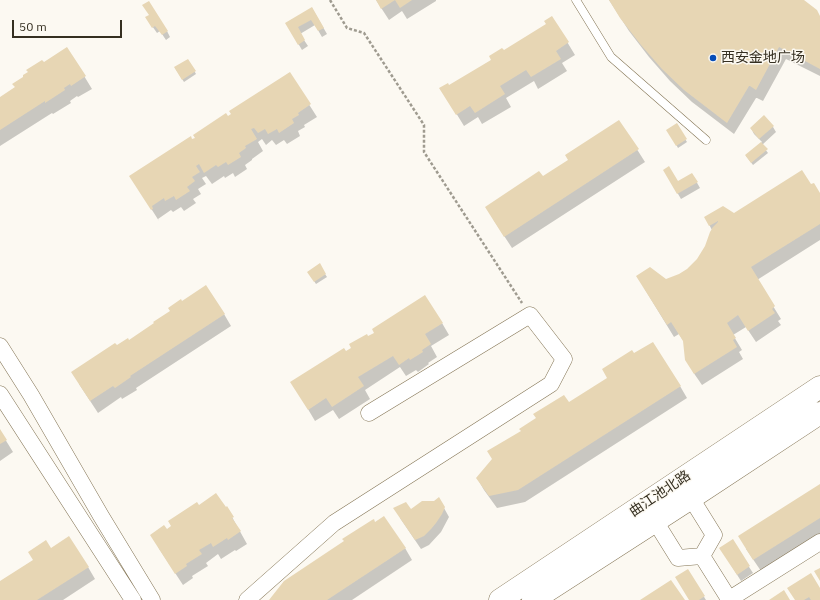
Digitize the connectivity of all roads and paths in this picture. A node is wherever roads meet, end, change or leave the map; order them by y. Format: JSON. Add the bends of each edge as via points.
{"nodes":[{"id":1,"x":330,"y":0,"type":"edge"},
{"id":2,"x":576,"y":0,"type":"edge"},
{"id":3,"x":706,"y":140,"type":"dead end"},
{"id":4,"x":530,"y":316,"type":"junction"},
{"id":5,"x":0,"y":346,"type":"edge"},
{"id":6,"x":820,"y":387,"type":"edge"},
{"id":7,"x":0,"y":394,"type":"edge"},
{"id":8,"x":820,"y":413,"type":"edge"},
{"id":9,"x":369,"y":414,"type":"dead end"},
{"id":10,"x":691,"y":498,"type":"junction"},
{"id":11,"x":655,"y":521,"type":"junction"},
{"id":12,"x":820,"y":542,"type":"edge"},
{"id":13,"x":702,"y":556,"type":"junction"},
{"id":14,"x":729,"y":599,"type":"edge"},
{"id":15,"x":133,"y":600,"type":"edge"},
{"id":16,"x":152,"y":600,"type":"edge"},
{"id":17,"x":247,"y":600,"type":"edge"},
{"id":18,"x":500,"y":600,"type":"edge"},
{"id":19,"x":533,"y":600,"type":"edge"}],
"edges":[{"from":1,"to":4,"type":"path","via":[[347,28],[364,33],[424,125],[424,152]]},
{"from":2,"to":3,"type":"lane","via":[[611,57]]},
{"from":4,"to":9,"type":"street"},
{"from":4,"to":17,"type":"street","via":[[564,359],[552,384],[334,523]]},
{"from":5,"to":16,"type":"street"},
{"from":6,"to":18,"type":"main road","name":"曲江池北路"},
{"from":7,"to":15,"type":"street"},
{"from":8,"to":10,"type":"main road","name":"曲江池北路"},
{"from":10,"to":11,"type":"main road","name":"曲江池北路"},
{"from":10,"to":13,"type":"street","via":[[714,535]]},
{"from":11,"to":13,"type":"street","via":[[678,558]]},
{"from":11,"to":19,"type":"main road","name":"曲江池北路"},
{"from":12,"to":14,"type":"street"},
{"from":13,"to":14,"type":"street"}]}
